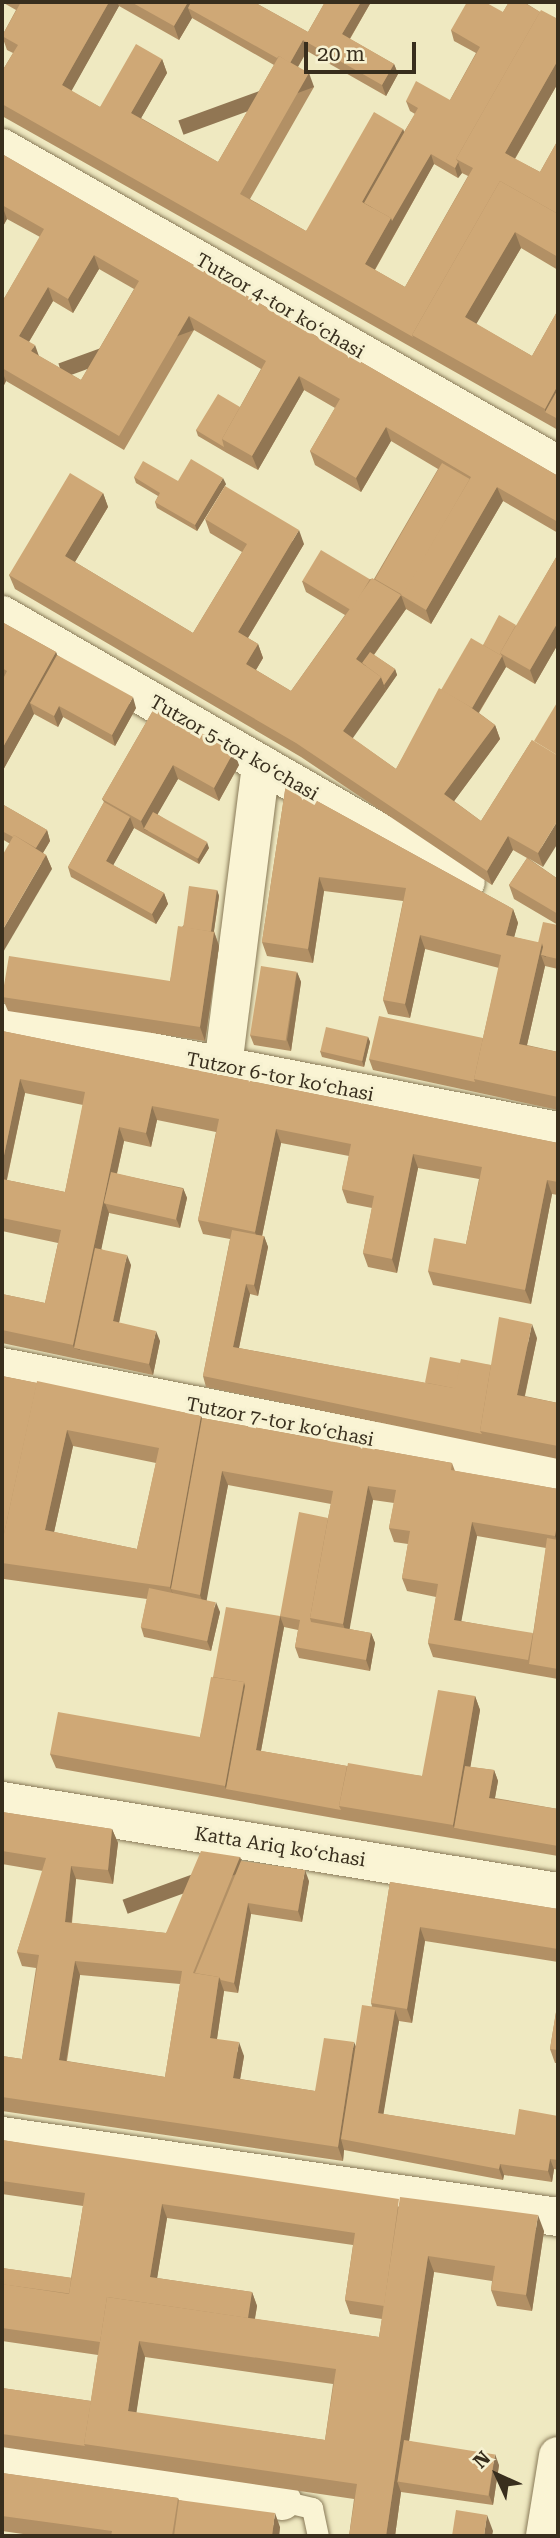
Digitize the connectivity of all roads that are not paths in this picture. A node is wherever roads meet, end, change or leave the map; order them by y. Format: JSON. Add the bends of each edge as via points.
{"nodes":[{"id":1,"x":2,"y":148,"type":"edge"},
{"id":2,"x":558,"y":465,"type":"edge"},
{"id":3,"x":2,"y":615,"type":"edge"},
{"id":4,"x":261,"y":764,"type":"junction"},
{"id":5,"x":466,"y":882,"type":"edge"},
{"id":6,"x":2,"y":1023,"type":"edge"},
{"id":7,"x":223,"y":1066,"type":"junction"},
{"id":8,"x":558,"y":1131,"type":"edge"},
{"id":9,"x":2,"y":1367,"type":"edge"},
{"id":10,"x":558,"y":1477,"type":"edge"},
{"id":11,"x":2,"y":1801,"type":"edge"},
{"id":12,"x":558,"y":1892,"type":"edge"},
{"id":13,"x":2,"y":2136,"type":"edge"},
{"id":14,"x":558,"y":2217,"type":"edge"},
{"id":15,"x":558,"y":2456,"type":"edge"},
{"id":16,"x":2,"y":2462,"type":"edge"},
{"id":17,"x":282,"y":2501,"type":"joint"},
{"id":18,"x":318,"y":2536,"type":"edge"},
{"id":19,"x":545,"y":2536,"type":"edge"}],
"edges":[{"from":1,"to":2,"type":"street","name":"Tutzor 4-tor koʻchasi"},
{"from":3,"to":4,"type":"street","name":"Tutzor 5-tor koʻchasi"},
{"from":4,"to":5,"type":"street","name":"Tutzor 5-tor koʻchasi"},
{"from":4,"to":7,"type":"street"},
{"from":6,"to":7,"type":"street","name":"Tutzor 6-tor koʻchasi"},
{"from":7,"to":8,"type":"street","name":"Tutzor 6-tor koʻchasi"},
{"from":9,"to":10,"type":"street","name":"Tutzor 7-tor koʻchasi"},
{"from":11,"to":12,"type":"street","name":"Katta Ariq koʻchasi"},
{"from":13,"to":14,"type":"street"},
{"from":15,"to":19,"type":"street"},
{"from":16,"to":17,"type":"street"},
{"from":17,"to":18,"type":"lane","via":[[312,2508]]}]}
